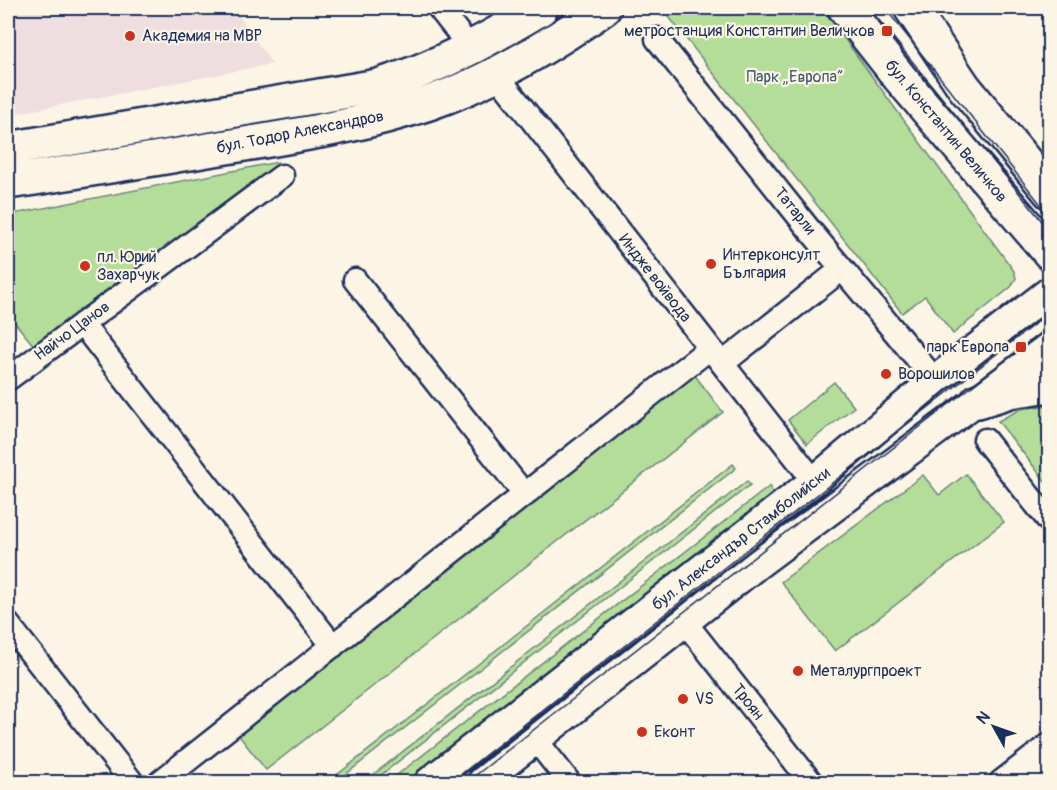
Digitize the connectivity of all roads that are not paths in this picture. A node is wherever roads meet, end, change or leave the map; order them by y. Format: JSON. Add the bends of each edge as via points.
{"nodes":[{"id":1,"x":439,"y":8,"type":"edge"},
{"id":2,"x":541,"y":8,"type":"edge"},
{"id":3,"x":604,"y":8,"type":"edge"},
{"id":4,"x":845,"y":8,"type":"edge"},
{"id":5,"x":911,"y":8,"type":"edge"},
{"id":6,"x":657,"y":39,"type":"dead end"},
{"id":7,"x":471,"y":49,"type":"junction"},
{"id":8,"x":496,"y":74,"type":"junction"},
{"id":9,"x":8,"y":150,"type":"edge"},
{"id":10,"x":1038,"y":170,"type":"edge"},
{"id":11,"x":282,"y":177,"type":"dead end"},
{"id":12,"x":8,"y":182,"type":"edge"},
{"id":13,"x":1050,"y":192,"type":"edge"},
{"id":14,"x":1050,"y":253,"type":"edge"},
{"id":15,"x":842,"y":269,"type":"junction"},
{"id":16,"x":355,"y":280,"type":"dead end"},
{"id":17,"x":1050,"y":291,"type":"edge"},
{"id":18,"x":82,"y":324,"type":"junction"},
{"id":19,"x":1050,"y":346,"type":"edge"},
{"id":20,"x":717,"y":356,"type":"junction"},
{"id":21,"x":8,"y":379,"type":"edge"},
{"id":22,"x":935,"y":380,"type":"junction"},
{"id":23,"x":1050,"y":385,"type":"edge"},
{"id":24,"x":978,"y":401,"type":"junction"},
{"id":25,"x":986,"y":440,"type":"dead end"},
{"id":26,"x":814,"y":482,"type":"junction"},
{"id":27,"x":525,"y":495,"type":"junction"},
{"id":28,"x":1050,"y":522,"type":"edge"},
{"id":29,"x":685,"y":622,"type":"junction"},
{"id":30,"x":8,"y":624,"type":"edge"},
{"id":31,"x":333,"y":646,"type":"junction"},
{"id":32,"x":536,"y":740,"type":"junction"},
{"id":33,"x":1050,"y":744,"type":"edge"},
{"id":34,"x":1030,"y":760,"type":"junction"},
{"id":35,"x":132,"y":783,"type":"edge"},
{"id":36,"x":160,"y":783,"type":"edge"},
{"id":37,"x":429,"y":783,"type":"edge"},
{"id":38,"x":482,"y":783,"type":"edge"},
{"id":39,"x":568,"y":783,"type":"edge"},
{"id":40,"x":811,"y":783,"type":"edge"},
{"id":41,"x":1001,"y":783,"type":"edge"},
{"id":42,"x":1047,"y":783,"type":"edge"}],
"edges":[{"from":1,"to":7,"type":"street"},
{"from":2,"to":7,"type":"main road","name":"бул. Тодор Александров"},
{"from":3,"to":8,"type":"main road","name":"бул. Тодор Александров"},
{"from":4,"to":14,"type":"main road","name":"бул. Константин Величков"},
{"from":5,"to":10,"type":"main road","via":[[964,87]]},
{"from":6,"to":15,"type":"street","name":"Татарли"},
{"from":7,"to":9,"type":"main road","name":"бул. Тодор Александров","via":[[378,86]]},
{"from":8,"to":12,"type":"main road","name":"бул. Тодор Александров","via":[[430,103],[362,123]]},
{"from":8,"to":20,"type":"street","name":"Индже войвода"},
{"from":10,"to":13,"type":"main road"},
{"from":11,"to":18,"type":"street","name":"Найчо Цанов"},
{"from":15,"to":20,"type":"street"},
{"from":15,"to":22,"type":"street","name":"Татарли"},
{"from":16,"to":27,"type":"street"},
{"from":17,"to":22,"type":"street","name":"бул. Александър Стамболийски"},
{"from":18,"to":21,"type":"street","name":"Найчо Цанов"},
{"from":18,"to":31,"type":"street"},
{"from":19,"to":24,"type":"street","name":"бул. Александър Стамболийски"},
{"from":20,"to":26,"type":"street","name":"Индже войвода"},
{"from":20,"to":27,"type":"street"},
{"from":22,"to":26,"type":"street","name":"бул. Александър Стамболийски"},
{"from":23,"to":24,"type":"main road"},
{"from":24,"to":29,"type":"street","name":"бул. Александър Стамболийски"},
{"from":25,"to":28,"type":"street"},
{"from":26,"to":37,"type":"street","name":"бул. Александър Стамболийски"},
{"from":27,"to":31,"type":"street"},
{"from":29,"to":32,"type":"street","name":"бул. Александър Стамболийски"},
{"from":29,"to":40,"type":"street","name":"Троян"},
{"from":30,"to":35,"type":"street"},
{"from":31,"to":36,"type":"street"},
{"from":32,"to":38,"type":"street","name":"бул. Александър Стамболийски"},
{"from":32,"to":39,"type":"street"},
{"from":33,"to":34,"type":"street"},
{"from":34,"to":41,"type":"street"},
{"from":34,"to":42,"type":"street"}]}
